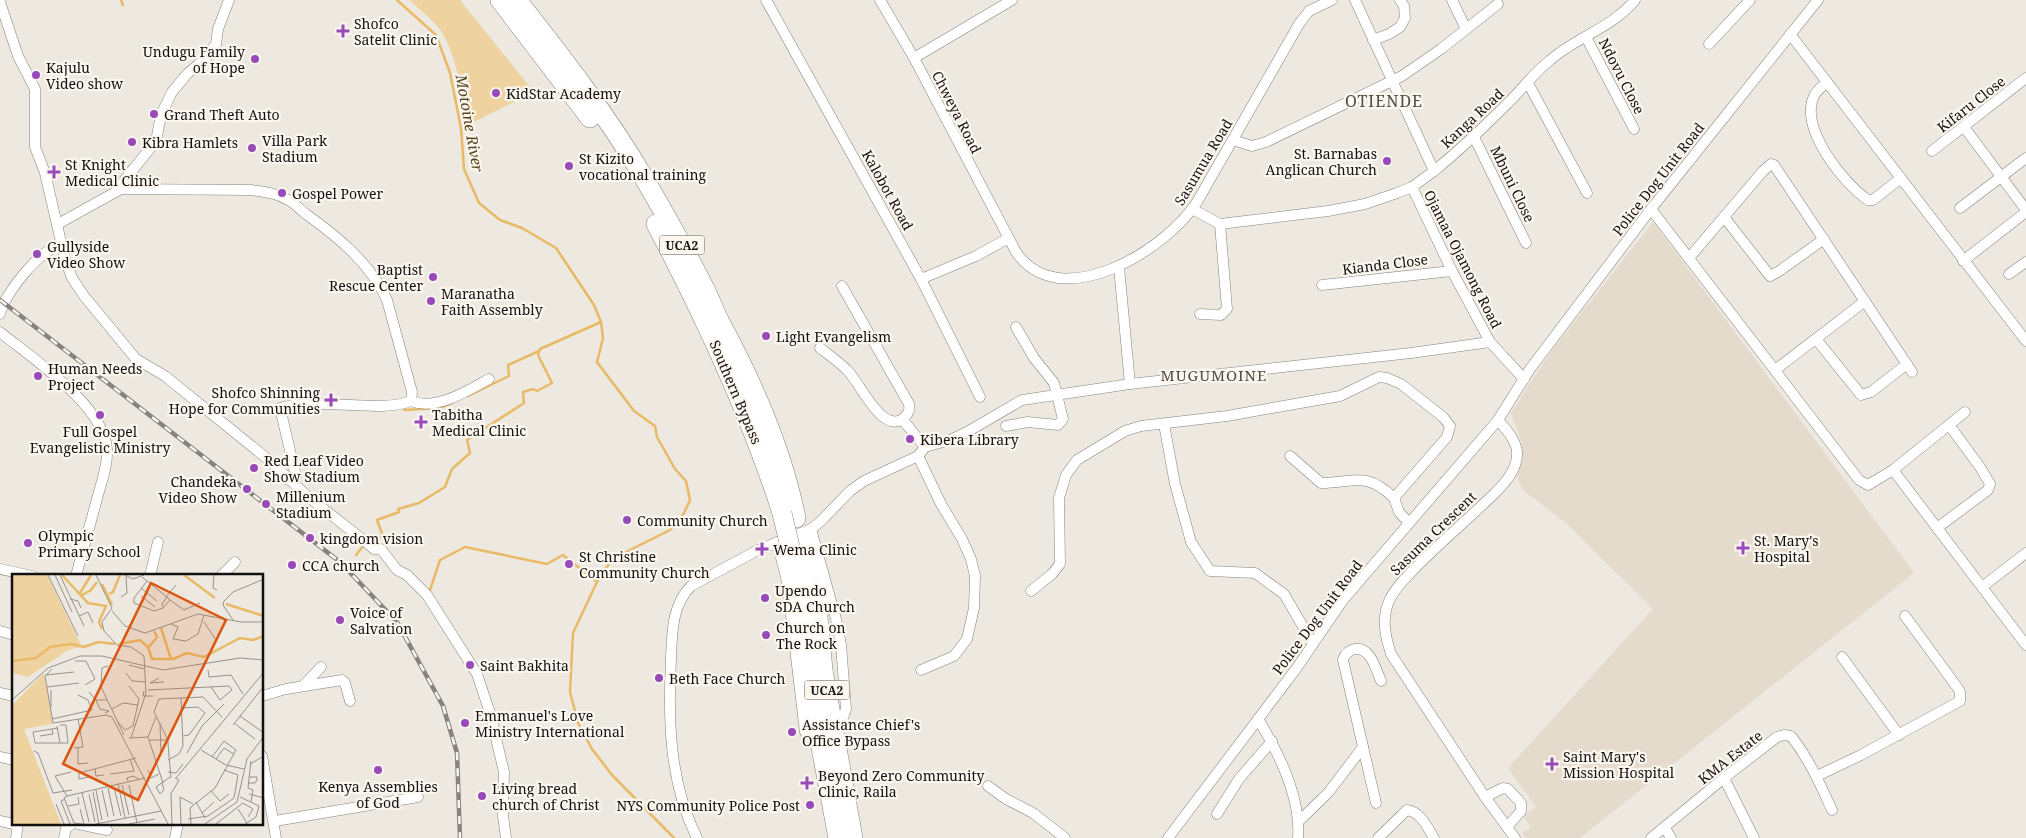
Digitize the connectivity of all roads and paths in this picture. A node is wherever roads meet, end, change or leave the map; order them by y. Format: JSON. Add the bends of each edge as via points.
{"nodes":[{"id":1,"x":229,"y":0,"type":"edge"},
{"id":2,"x":500,"y":0,"type":"edge"},
{"id":3,"x":517,"y":0,"type":"edge"},
{"id":4,"x":766,"y":0,"type":"edge"},
{"id":5,"x":880,"y":0,"type":"edge"},
{"id":6,"x":988,"y":0,"type":"edge"},
{"id":7,"x":1012,"y":0,"type":"edge"},
{"id":8,"x":1332,"y":0,"type":"edge"},
{"id":9,"x":1355,"y":0,"type":"edge"},
{"id":10,"x":1400,"y":0,"type":"edge"},
{"id":11,"x":1452,"y":0,"type":"edge"},
{"id":12,"x":1635,"y":0,"type":"edge"},
{"id":13,"x":1750,"y":0,"type":"edge"},
{"id":14,"x":1818,"y":0,"type":"edge"},
{"id":15,"x":0,"y":2,"type":"edge"},
{"id":16,"x":1498,"y":4,"type":"dead end"},
{"id":17,"x":993,"y":10,"type":"junction"},
{"id":18,"x":1466,"y":29,"type":"junction"},
{"id":19,"x":1790,"y":34,"type":"junction"},
{"id":20,"x":1586,"y":36,"type":"junction"},
{"id":21,"x":1374,"y":40,"type":"junction"},
{"id":22,"x":1709,"y":44,"type":"dead end"},
{"id":23,"x":914,"y":58,"type":"junction"},
{"id":24,"x":2026,"y":78,"type":"edge"},
{"id":25,"x":1393,"y":80,"type":"junction"},
{"id":26,"x":1828,"y":82,"type":"junction"},
{"id":27,"x":1528,"y":83,"type":"junction"},
{"id":28,"x":1964,"y":127,"type":"junction"},
{"id":29,"x":1634,"y":129,"type":"dead end"},
{"id":30,"x":1474,"y":137,"type":"junction"},
{"id":31,"x":1233,"y":140,"type":"junction"},
{"id":32,"x":1932,"y":151,"type":"dead end"},
{"id":33,"x":2026,"y":158,"type":"edge"},
{"id":34,"x":1434,"y":171,"type":"junction"},
{"id":35,"x":2001,"y":177,"type":"junction"},
{"id":36,"x":1901,"y":178,"type":"junction"},
{"id":37,"x":1412,"y":187,"type":"junction"},
{"id":38,"x":121,"y":189,"type":"junction"},
{"id":39,"x":1587,"y":193,"type":"dead end"},
{"id":40,"x":1960,"y":208,"type":"dead end"},
{"id":41,"x":1192,"y":209,"type":"junction"},
{"id":42,"x":1650,"y":209,"type":"junction"},
{"id":43,"x":2026,"y":211,"type":"edge"},
{"id":44,"x":1724,"y":216,"type":"junction"},
{"id":45,"x":58,"y":224,"type":"junction"},
{"id":46,"x":1220,"y":224,"type":"junction"},
{"id":47,"x":1824,"y":238,"type":"junction"},
{"id":48,"x":1007,"y":239,"type":"junction"},
{"id":49,"x":1526,"y":242,"type":"dead end"},
{"id":50,"x":61,"y":244,"type":"junction"},
{"id":51,"x":1689,"y":258,"type":"junction"},
{"id":52,"x":1963,"y":261,"type":"junction"},
{"id":53,"x":2026,"y":262,"type":"edge"},
{"id":54,"x":1119,"y":267,"type":"junction"},
{"id":55,"x":1452,"y":270,"type":"junction"},
{"id":56,"x":2010,"y":274,"type":"dead end"},
{"id":57,"x":922,"y":279,"type":"junction"},
{"id":58,"x":1322,"y":285,"type":"dead end"},
{"id":59,"x":842,"y":286,"type":"dead end"},
{"id":60,"x":1865,"y":301,"type":"junction"},
{"id":61,"x":0,"y":314,"type":"edge"},
{"id":62,"x":1200,"y":314,"type":"dead end"},
{"id":63,"x":1016,"y":328,"type":"dead end"},
{"id":64,"x":1,"y":331,"type":"edge"},
{"id":65,"x":1816,"y":339,"type":"junction"},
{"id":66,"x":2026,"y":341,"type":"edge"},
{"id":67,"x":1490,"y":342,"type":"junction"},
{"id":68,"x":820,"y":348,"type":"dead end"},
{"id":69,"x":1775,"y":370,"type":"junction"},
{"id":70,"x":489,"y":379,"type":"dead end"},
{"id":71,"x":1524,"y":379,"type":"junction"},
{"id":72,"x":1130,"y":384,"type":"junction"},
{"id":73,"x":1057,"y":393,"type":"junction"},
{"id":74,"x":980,"y":397,"type":"dead end"},
{"id":75,"x":411,"y":401,"type":"junction"},
{"id":76,"x":1965,"y":412,"type":"dead end"},
{"id":77,"x":902,"y":420,"type":"junction"},
{"id":78,"x":1498,"y":420,"type":"junction"},
{"id":79,"x":1164,"y":424,"type":"junction"},
{"id":80,"x":1948,"y":425,"type":"junction"},
{"id":81,"x":1006,"y":426,"type":"dead end"},
{"id":82,"x":921,"y":451,"type":"junction"},
{"id":83,"x":1290,"y":456,"type":"dead end"},
{"id":84,"x":1893,"y":470,"type":"junction"},
{"id":85,"x":289,"y":480,"type":"junction"},
{"id":86,"x":1394,"y":498,"type":"junction"},
{"id":87,"x":1409,"y":523,"type":"junction"},
{"id":88,"x":1937,"y":528,"type":"junction"},
{"id":89,"x":793,"y":532,"type":"junction"},
{"id":90,"x":158,"y":542,"type":"dead end"},
{"id":91,"x":2026,"y":553,"type":"edge"},
{"id":92,"x":235,"y":562,"type":"dead end"},
{"id":93,"x":0,"y":569,"type":"edge"},
{"id":94,"x":23,"y":574,"type":"edge"},
{"id":95,"x":77,"y":574,"type":"edge"},
{"id":96,"x":150,"y":574,"type":"edge"},
{"id":97,"x":224,"y":574,"type":"edge"},
{"id":98,"x":1982,"y":587,"type":"junction"},
{"id":99,"x":1031,"y":591,"type":"dead end"},
{"id":100,"x":1905,"y":616,"type":"dead end"},
{"id":101,"x":1313,"y":644,"type":"junction"},
{"id":102,"x":2026,"y":645,"type":"edge"},
{"id":103,"x":1842,"y":656,"type":"dead end"},
{"id":104,"x":321,"y":666,"type":"dead end"},
{"id":105,"x":921,"y":670,"type":"dead end"},
{"id":106,"x":1381,"y":681,"type":"dead end"},
{"id":107,"x":304,"y":686,"type":"junction"},
{"id":108,"x":264,"y":696,"type":"edge"},
{"id":109,"x":350,"y":701,"type":"dead end"},
{"id":110,"x":1258,"y":719,"type":"junction"},
{"id":111,"x":805,"y":732,"type":"dead end"},
{"id":112,"x":1898,"y":735,"type":"junction"},
{"id":113,"x":1272,"y":741,"type":"junction"},
{"id":114,"x":1363,"y":747,"type":"junction"},
{"id":115,"x":264,"y":766,"type":"edge"},
{"id":116,"x":1817,"y":776,"type":"junction"},
{"id":117,"x":1724,"y":778,"type":"junction"},
{"id":118,"x":988,"y":786,"type":"dead end"},
{"id":119,"x":418,"y":797,"type":"dead end"},
{"id":120,"x":1485,"y":797,"type":"junction"},
{"id":121,"x":1376,"y":802,"type":"dead end"},
{"id":122,"x":1832,"y":810,"type":"dead end"},
{"id":123,"x":1217,"y":814,"type":"dead end"},
{"id":124,"x":275,"y":821,"type":"junction"},
{"id":125,"x":1299,"y":821,"type":"junction"},
{"id":126,"x":69,"y":826,"type":"edge"},
{"id":127,"x":86,"y":826,"type":"edge"},
{"id":128,"x":1507,"y":826,"type":"junction"},
{"id":129,"x":1665,"y":828,"type":"junction"},
{"id":130,"x":107,"y":831,"type":"edge"},
{"id":131,"x":64,"y":838,"type":"edge"},
{"id":132,"x":276,"y":838,"type":"edge"},
{"id":133,"x":506,"y":838,"type":"edge"},
{"id":134,"x":697,"y":838,"type":"edge"},
{"id":135,"x":838,"y":838,"type":"edge"},
{"id":136,"x":854,"y":838,"type":"edge"},
{"id":137,"x":1065,"y":838,"type":"edge"},
{"id":138,"x":1168,"y":838,"type":"edge"},
{"id":139,"x":1298,"y":838,"type":"edge"},
{"id":140,"x":1378,"y":838,"type":"edge"},
{"id":141,"x":1434,"y":838,"type":"edge"},
{"id":142,"x":1515,"y":838,"type":"edge"},
{"id":143,"x":1652,"y":838,"type":"edge"},
{"id":144,"x":1671,"y":838,"type":"edge"},
{"id":145,"x":1754,"y":838,"type":"edge"}],
"edges":[{"from":1,"to":38,"type":"street","via":[[216,44],[172,92],[161,115],[156,141],[122,182]]},
{"from":2,"to":89,"type":"highway","name":"Southern Bypass","number":"UCA2","via":[[603,135],[636,186],[740,398]]},
{"from":3,"to":89,"type":"highway","name":"Southern Bypass","number":"UCA2","via":[[624,146],[677,236],[737,351],[782,465]]},
{"from":4,"to":57,"type":"street","name":"Kalobot Road"},
{"from":5,"to":23,"type":"street","name":"Chweya Road"},
{"from":6,"to":17,"type":"street"},
{"from":7,"to":17,"type":"street"},
{"from":8,"to":31,"type":"street","name":"Sasumua Road","via":[[1309,11],[1299,24]]},
{"from":9,"to":21,"type":"street"},
{"from":10,"to":21,"type":"street","via":[[1405,18],[1400,27]]},
{"from":11,"to":18,"type":"street"},
{"from":12,"to":20,"type":"street","name":"Kanga Road","via":[[1621,15]]},
{"from":13,"to":22,"type":"street"},
{"from":14,"to":19,"type":"street","name":"Police Dog Unit Road"},
{"from":15,"to":45,"type":"street","via":[[18,56],[35,89],[35,147]]},
{"from":16,"to":18,"type":"street"},
{"from":17,"to":23,"type":"street"},
{"from":18,"to":25,"type":"street"},
{"from":19,"to":26,"type":"street"},
{"from":19,"to":42,"type":"street","name":"Police Dog Unit Road"},
{"from":20,"to":27,"type":"street","name":"Kanga Road","via":[[1547,62]]},
{"from":20,"to":29,"type":"street","name":"Ndovu Close"},
{"from":21,"to":25,"type":"street"},
{"from":23,"to":48,"type":"street","name":"Chweya Road"},
{"from":24,"to":28,"type":"street","name":"Kifaru Close"},
{"from":25,"to":31,"type":"street","via":[[1266,142],[1252,146]]},
{"from":25,"to":34,"type":"street"},
{"from":26,"to":36,"type":"street"},
{"from":26,"to":36,"type":"street","via":[[1814,95],[1811,107],[1819,141],[1832,162],[1868,200],[1873,200]]},
{"from":27,"to":30,"type":"street","name":"Kanga Road"},
{"from":27,"to":39,"type":"street"},
{"from":28,"to":32,"type":"street","name":"Kifaru Close"},
{"from":28,"to":35,"type":"street"},
{"from":30,"to":34,"type":"street","name":"Kanga Road"},
{"from":30,"to":49,"type":"street","name":"Mbuni Close"},
{"from":31,"to":41,"type":"street","name":"Sasumua Road"},
{"from":33,"to":35,"type":"street"},
{"from":34,"to":37,"type":"street","name":"Kanga Road"},
{"from":35,"to":40,"type":"street"},
{"from":35,"to":43,"type":"street"},
{"from":36,"to":52,"type":"street"},
{"from":37,"to":46,"type":"street","name":"Ojamaa Ojamong Road","via":[[1365,204]]},
{"from":37,"to":55,"type":"street","name":"Ojamaa Ojamong Road"},
{"from":38,"to":45,"type":"street"},
{"from":38,"to":75,"type":"street","via":[[251,190],[273,193],[289,200],[347,247],[382,288],[408,374]]},
{"from":41,"to":46,"type":"street"},
{"from":41,"to":54,"type":"street","name":"Sasumua Road","via":[[1153,248]]},
{"from":42,"to":51,"type":"street"},
{"from":42,"to":71,"type":"street","name":"Police Dog Unit Road"},
{"from":43,"to":52,"type":"street"},
{"from":44,"to":47,"type":"street","via":[[1770,276]]},
{"from":44,"to":47,"type":"street","via":[[1771,164]]},
{"from":44,"to":51,"type":"street"},
{"from":45,"to":50,"type":"street"},
{"from":46,"to":62,"type":"street","via":[[1227,309],[1221,315]]},
{"from":47,"to":60,"type":"street"},
{"from":48,"to":54,"type":"street","name":"Sasumua Road","via":[[1022,260],[1045,275],[1071,279]]},
{"from":48,"to":57,"type":"street"},
{"from":50,"to":61,"type":"street","via":[[52,246],[22,276],[3,302]]},
{"from":50,"to":85,"type":"street","via":[[72,278],[136,359],[165,376]]},
{"from":51,"to":69,"type":"street"},
{"from":52,"to":66,"type":"street"},
{"from":53,"to":56,"type":"street"},
{"from":54,"to":72,"type":"street"},
{"from":55,"to":58,"type":"street","name":"Kianda Close"},
{"from":55,"to":67,"type":"street","name":"Ojamaa Ojamong Road"},
{"from":57,"to":74,"type":"street","name":"Kalobot Road"},
{"from":59,"to":77,"type":"street","via":[[909,404],[910,410]]},
{"from":60,"to":65,"type":"street"},
{"from":60,"to":65,"type":"street","via":[[1910,368],[1861,395]]},
{"from":63,"to":73,"type":"street","via":[[1034,358],[1049,375]]},
{"from":64,"to":95,"type":"street","via":[[87,405],[100,424],[108,451]]},
{"from":65,"to":69,"type":"street"},
{"from":67,"to":71,"type":"street","name":"Ojamaa Ojamong Road"},
{"from":67,"to":72,"type":"street"},
{"from":68,"to":77,"type":"street","via":[[848,370],[882,416],[891,422]]},
{"from":69,"to":84,"type":"street","via":[[1863,484],[1874,483]]},
{"from":70,"to":75,"type":"street","via":[[466,392],[435,403]]},
{"from":71,"to":78,"type":"street"},
{"from":72,"to":73,"type":"street"},
{"from":73,"to":81,"type":"street","via":[[1063,416],[1058,425],[1028,422]]},
{"from":73,"to":82,"type":"street","via":[[1022,400],[966,432]]},
{"from":75,"to":85,"type":"street","via":[[383,405],[346,403],[280,408],[296,476]]},
{"from":76,"to":80,"type":"street"},
{"from":77,"to":82,"type":"street"},
{"from":78,"to":87,"type":"street","name":"Police Dog Unit Road"},
{"from":78,"to":120,"type":"street","name":"Sasuma Crescent","via":[[1513,438],[1517,452],[1514,469],[1498,490],[1396,589],[1384,619],[1391,654]]},
{"from":79,"to":86,"type":"street","via":[[1340,396],[1379,377],[1387,378],[1401,384],[1450,426],[1447,436]]},
{"from":79,"to":99,"type":"street","via":[[1125,431],[1078,460],[1066,475],[1059,498],[1060,564]]},
{"from":79,"to":101,"type":"street","via":[[1191,542],[1210,571],[1256,573],[1284,594]]},
{"from":80,"to":84,"type":"street"},
{"from":80,"to":88,"type":"street","via":[[1990,484],[1988,490]]},
{"from":82,"to":89,"type":"street","via":[[864,481],[820,522]]},
{"from":82,"to":105,"type":"street","via":[[941,504],[971,558],[975,576],[974,608],[968,639],[954,656]]},
{"from":83,"to":86,"type":"street","via":[[1321,482],[1366,481],[1384,489]]},
{"from":84,"to":88,"type":"street"},
{"from":85,"to":133,"type":"street","via":[[374,549],[381,549],[397,570],[422,590],[477,674],[504,772]]},
{"from":86,"to":87,"type":"street","via":[[1399,512]]},
{"from":87,"to":101,"type":"street","name":"Police Dog Unit Road","via":[[1343,600]]},
{"from":88,"to":98,"type":"street"},
{"from":89,"to":111,"type":"street","via":[[787,581]]},
{"from":89,"to":134,"type":"street","via":[[691,586],[675,613],[669,697],[671,744],[686,814]]},
{"from":89,"to":135,"type":"highway","name":"Southern Bypass","number":"UCA2","via":[[818,726]]},
{"from":89,"to":136,"type":"highway","name":"Southern Bypass","number":"UCA2","via":[[816,596],[823,670]]},
{"from":90,"to":96,"type":"street"},
{"from":91,"to":98,"type":"street"},
{"from":92,"to":97,"type":"street"},
{"from":93,"to":94,"type":"street"},
{"from":98,"to":102,"type":"street"},
{"from":100,"to":112,"type":"street","via":[[1957,687],[1961,698],[1955,705]]},
{"from":101,"to":110,"type":"street","name":"Police Dog Unit Road"},
{"from":103,"to":112,"type":"street"},
{"from":104,"to":107,"type":"street"},
{"from":106,"to":114,"type":"street","via":[[1369,655],[1363,650],[1355,649],[1345,655],[1343,660]]},
{"from":107,"to":108,"type":"street"},
{"from":107,"to":109,"type":"street","via":[[342,680]]},
{"from":110,"to":113,"type":"street"},
{"from":110,"to":138,"type":"street","name":"Police Dog Unit Road"},
{"from":112,"to":116,"type":"street"},
{"from":113,"to":123,"type":"street","via":[[1239,779]]},
{"from":113,"to":125,"type":"street"},
{"from":114,"to":121,"type":"street"},
{"from":114,"to":125,"type":"street","via":[[1328,793]]},
{"from":115,"to":124,"type":"street"},
{"from":116,"to":117,"type":"street","name":"KMA Estate","via":[[1791,736],[1784,735]]},
{"from":116,"to":122,"type":"street","name":"KMA Estate"},
{"from":117,"to":129,"type":"street","name":"KMA Estate"},
{"from":117,"to":145,"type":"street"},
{"from":118,"to":137,"type":"street","via":[[1006,800],[1033,813]]},
{"from":119,"to":124,"type":"street"},
{"from":120,"to":128,"type":"street","name":"Sasuma Crescent"},
{"from":120,"to":128,"type":"street","via":[[1503,788],[1521,803],[1521,811]]},
{"from":124,"to":132,"type":"street"},
{"from":125,"to":139,"type":"street"},
{"from":126,"to":131,"type":"street"},
{"from":127,"to":130,"type":"street"},
{"from":128,"to":142,"type":"street","name":"Sasuma Crescent"},
{"from":129,"to":143,"type":"street","name":"KMA Estate"},
{"from":129,"to":144,"type":"street"},
{"from":140,"to":141,"type":"street","via":[[1407,810],[1419,816]]}]}
